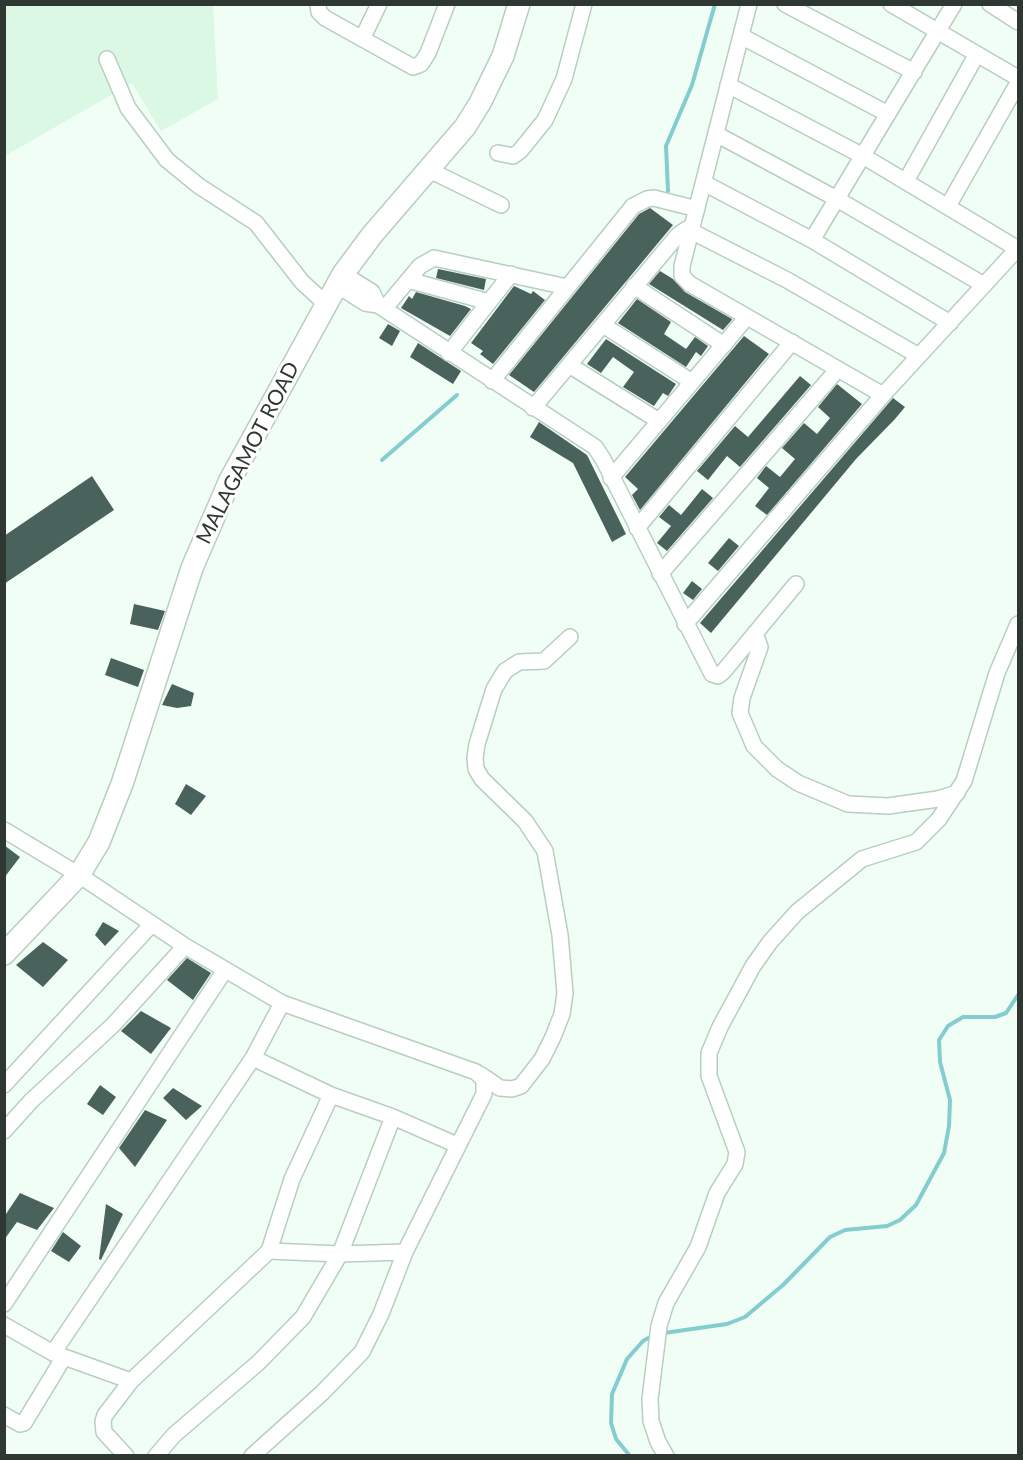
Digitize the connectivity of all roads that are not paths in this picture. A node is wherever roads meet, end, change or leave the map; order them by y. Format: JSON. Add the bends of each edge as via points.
{"nodes":[{"id":1,"x":379,"y":4,"type":"edge"},
{"id":2,"x":447,"y":4,"type":"edge"},
{"id":3,"x":519,"y":4,"type":"edge"},
{"id":4,"x":584,"y":4,"type":"edge"},
{"id":5,"x":749,"y":4,"type":"edge"},
{"id":6,"x":785,"y":4,"type":"edge"},
{"id":7,"x":891,"y":4,"type":"edge"},
{"id":8,"x":954,"y":4,"type":"edge"},
{"id":9,"x":990,"y":4,"type":"edge"},
{"id":10,"x":318,"y":8,"type":"edge"},
{"id":11,"x":1018,"y":22,"type":"edge"},
{"id":12,"x":938,"y":31,"type":"junction"},
{"id":13,"x":741,"y":36,"type":"junction"},
{"id":14,"x":362,"y":39,"type":"junction"},
{"id":15,"x":977,"y":54,"type":"junction"},
{"id":16,"x":107,"y":59,"type":"dead end"},
{"id":17,"x":914,"y":72,"type":"junction"},
{"id":18,"x":1018,"y":78,"type":"edge"},
{"id":19,"x":1018,"y":83,"type":"edge"},
{"id":20,"x":728,"y":85,"type":"junction"},
{"id":21,"x":888,"y":114,"type":"junction"},
{"id":22,"x":716,"y":134,"type":"junction"},
{"id":23,"x":498,"y":153,"type":"dead end"},
{"id":24,"x":863,"y":156,"type":"junction"},
{"id":25,"x":429,"y":170,"type":"junction"},
{"id":26,"x":906,"y":182,"type":"junction"},
{"id":27,"x":704,"y":183,"type":"junction"},
{"id":28,"x":837,"y":199,"type":"junction"},
{"id":29,"x":501,"y":205,"type":"dead end"},
{"id":30,"x":948,"y":206,"type":"junction"},
{"id":31,"x":697,"y":208,"type":"junction"},
{"id":32,"x":692,"y":229,"type":"junction"},
{"id":33,"x":812,"y":240,"type":"junction"},
{"id":34,"x":1018,"y":248,"type":"edge"},
{"id":35,"x":511,"y":274,"type":"junction"},
{"id":36,"x":340,"y":279,"type":"junction"},
{"id":37,"x":408,"y":280,"type":"junction"},
{"id":38,"x":984,"y":285,"type":"junction"},
{"id":39,"x":634,"y":286,"type":"junction"},
{"id":40,"x":567,"y":287,"type":"junction"},
{"id":41,"x":489,"y":302,"type":"junction"},
{"id":42,"x":326,"y":304,"type":"junction"},
{"id":43,"x":381,"y":307,"type":"junction"},
{"id":44,"x":747,"y":317,"type":"junction"},
{"id":45,"x":950,"y":322,"type":"junction"},
{"id":46,"x":603,"y":325,"type":"junction"},
{"id":47,"x":792,"y":342,"type":"junction"},
{"id":48,"x":724,"y":345,"type":"junction"},
{"id":49,"x":449,"y":353,"type":"junction"},
{"id":50,"x":919,"y":357,"type":"junction"},
{"id":51,"x":569,"y":365,"type":"junction"},
{"id":52,"x":838,"y":369,"type":"junction"},
{"id":53,"x":492,"y":381,"type":"junction"},
{"id":54,"x":692,"y":382,"type":"junction"},
{"id":55,"x":883,"y":395,"type":"junction"},
{"id":56,"x":534,"y":408,"type":"junction"},
{"id":57,"x":659,"y":421,"type":"junction"},
{"id":58,"x":611,"y":478,"type":"junction"},
{"id":59,"x":637,"y":528,"type":"junction"},
{"id":60,"x":660,"y":574,"type":"junction"},
{"id":61,"x":796,"y":584,"type":"dead end"},
{"id":62,"x":685,"y":624,"type":"junction"},
{"id":63,"x":1018,"y":624,"type":"edge"},
{"id":64,"x":755,"y":633,"type":"junction"},
{"id":65,"x":570,"y":637,"type":"dead end"},
{"id":66,"x":957,"y":793,"type":"junction"},
{"id":67,"x":4,"y":830,"type":"edge"},
{"id":68,"x":79,"y":875,"type":"junction"},
{"id":69,"x":152,"y":924,"type":"junction"},
{"id":70,"x":185,"y":946,"type":"junction"},
{"id":71,"x":4,"y":954,"type":"edge"},
{"id":72,"x":225,"y":970,"type":"junction"},
{"id":73,"x":282,"y":1003,"type":"junction"},
{"id":74,"x":253,"y":1058,"type":"junction"},
{"id":75,"x":481,"y":1075,"type":"junction"},
{"id":76,"x":4,"y":1085,"type":"edge"},
{"id":77,"x":331,"y":1095,"type":"junction"},
{"id":78,"x":393,"y":1117,"type":"junction"},
{"id":79,"x":4,"y":1131,"type":"edge"},
{"id":80,"x":457,"y":1145,"type":"junction"},
{"id":81,"x":269,"y":1251,"type":"junction"},
{"id":82,"x":405,"y":1251,"type":"junction"},
{"id":83,"x":340,"y":1254,"type":"junction"},
{"id":84,"x":4,"y":1304,"type":"edge"},
{"id":85,"x":4,"y":1325,"type":"edge"},
{"id":86,"x":59,"y":1355,"type":"junction"},
{"id":87,"x":130,"y":1381,"type":"junction"},
{"id":88,"x":4,"y":1415,"type":"edge"},
{"id":89,"x":126,"y":1455,"type":"edge"},
{"id":90,"x":156,"y":1455,"type":"edge"},
{"id":91,"x":252,"y":1455,"type":"edge"},
{"id":92,"x":666,"y":1455,"type":"edge"}],
"edges":[{"from":1,"to":14,"type":"street"},
{"from":2,"to":14,"type":"street","via":[[428,53],[417,67]]},
{"from":3,"to":25,"type":"street","name":"MALAGAMOT ROAD","via":[[494,78],[465,127]]},
{"from":4,"to":23,"type":"street","via":[[564,80],[545,120],[513,156]]},
{"from":5,"to":13,"type":"street"},
{"from":6,"to":17,"type":"street"},
{"from":7,"to":12,"type":"street"},
{"from":8,"to":12,"type":"street"},
{"from":9,"to":11,"type":"street"},
{"from":10,"to":14,"type":"street"},
{"from":12,"to":15,"type":"street"},
{"from":12,"to":17,"type":"street"},
{"from":13,"to":20,"type":"street"},
{"from":13,"to":21,"type":"street"},
{"from":15,"to":18,"type":"street"},
{"from":15,"to":26,"type":"street"},
{"from":16,"to":42,"type":"street","via":[[128,108],[167,160],[256,223],[302,282]]},
{"from":17,"to":21,"type":"street"},
{"from":19,"to":30,"type":"street"},
{"from":20,"to":22,"type":"street"},
{"from":20,"to":24,"type":"street"},
{"from":21,"to":24,"type":"street"},
{"from":22,"to":27,"type":"street"},
{"from":22,"to":28,"type":"street"},
{"from":24,"to":26,"type":"street"},
{"from":24,"to":28,"type":"street"},
{"from":25,"to":29,"type":"street"},
{"from":25,"to":36,"type":"street","name":"MALAGAMOT ROAD","via":[[372,235]]},
{"from":26,"to":30,"type":"street"},
{"from":27,"to":31,"type":"street"},
{"from":27,"to":33,"type":"street"},
{"from":28,"to":33,"type":"street"},
{"from":28,"to":38,"type":"street"},
{"from":30,"to":34,"type":"street"},
{"from":31,"to":32,"type":"street"},
{"from":31,"to":40,"type":"street","via":[[654,198],[641,201]]},
{"from":32,"to":39,"type":"street","via":[[678,235]]},
{"from":32,"to":44,"type":"street","via":[[682,276]]},
{"from":32,"to":50,"type":"street"},
{"from":33,"to":45,"type":"street"},
{"from":34,"to":38,"type":"street"},
{"from":35,"to":37,"type":"street","via":[[434,258]]},
{"from":35,"to":40,"type":"street"},
{"from":35,"to":41,"type":"street"},
{"from":36,"to":42,"type":"street","name":"MALAGAMOT ROAD"},
{"from":36,"to":43,"type":"street","via":[[365,303]]},
{"from":37,"to":41,"type":"street"},
{"from":37,"to":43,"type":"street"},
{"from":38,"to":45,"type":"street"},
{"from":39,"to":46,"type":"street"},
{"from":39,"to":48,"type":"street"},
{"from":40,"to":53,"type":"street"},
{"from":41,"to":49,"type":"street"},
{"from":42,"to":68,"type":"street","name":"MALAGAMOT ROAD","via":[[218,504],[192,568],[122,784],[99,842]]},
{"from":43,"to":49,"type":"street"},
{"from":44,"to":47,"type":"street"},
{"from":44,"to":48,"type":"street"},
{"from":45,"to":50,"type":"street"},
{"from":46,"to":51,"type":"street"},
{"from":46,"to":54,"type":"street"},
{"from":47,"to":52,"type":"street"},
{"from":47,"to":59,"type":"street"},
{"from":48,"to":54,"type":"street"},
{"from":49,"to":53,"type":"street"},
{"from":50,"to":55,"type":"street"},
{"from":51,"to":56,"type":"street"},
{"from":51,"to":57,"type":"street"},
{"from":52,"to":55,"type":"street"},
{"from":52,"to":60,"type":"street"},
{"from":53,"to":56,"type":"street"},
{"from":54,"to":57,"type":"street"},
{"from":55,"to":62,"type":"street"},
{"from":56,"to":58,"type":"street","via":[[594,447]]},
{"from":57,"to":58,"type":"street"},
{"from":58,"to":59,"type":"street"},
{"from":59,"to":60,"type":"street"},
{"from":60,"to":62,"type":"street"},
{"from":61,"to":64,"type":"street"},
{"from":62,"to":64,"type":"street","via":[[710,673],[718,676]]},
{"from":63,"to":66,"type":"street","via":[[997,673],[969,769]]},
{"from":64,"to":66,"type":"street","via":[[760,647],[740,712],[754,746],[777,769],[814,790],[858,806],[920,802]]},
{"from":65,"to":75,"type":"street","via":[[544,661],[519,662],[498,679],[477,744],[476,770],[525,821],[545,851],[560,935],[565,993],[553,1037],[542,1059],[520,1086],[500,1088]]},
{"from":66,"to":92,"type":"street","via":[[924,835],[906,846],[862,859],[797,912],[753,966],[720,1027],[709,1053],[709,1076],[737,1152],[735,1164],[717,1193],[699,1247],[666,1304],[659,1326],[651,1421]]},
{"from":67,"to":68,"type":"street"},
{"from":68,"to":69,"type":"street"},
{"from":68,"to":71,"type":"street","name":"MALAGAMOT ROAD"},
{"from":69,"to":70,"type":"street"},
{"from":69,"to":76,"type":"street"},
{"from":70,"to":72,"type":"street"},
{"from":70,"to":79,"type":"street","via":[[113,1025]]},
{"from":72,"to":73,"type":"street"},
{"from":72,"to":84,"type":"street"},
{"from":73,"to":74,"type":"street"},
{"from":73,"to":75,"type":"street"},
{"from":74,"to":77,"type":"street"},
{"from":74,"to":86,"type":"street"},
{"from":75,"to":80,"type":"street","via":[[484,1094]]},
{"from":77,"to":78,"type":"street"},
{"from":77,"to":81,"type":"street","via":[[292,1179]]},
{"from":78,"to":80,"type":"street"},
{"from":78,"to":83,"type":"street"},
{"from":80,"to":82,"type":"street"},
{"from":81,"to":83,"type":"street"},
{"from":81,"to":87,"type":"street"},
{"from":82,"to":83,"type":"street"},
{"from":82,"to":91,"type":"street","via":[[362,1352]]},
{"from":83,"to":90,"type":"street","via":[[316,1299],[289,1334],[184,1425]]},
{"from":85,"to":86,"type":"street"},
{"from":86,"to":87,"type":"street"},
{"from":86,"to":88,"type":"street","via":[[24,1423]]},
{"from":87,"to":89,"type":"street","via":[[103,1421],[104,1432]]}]}
